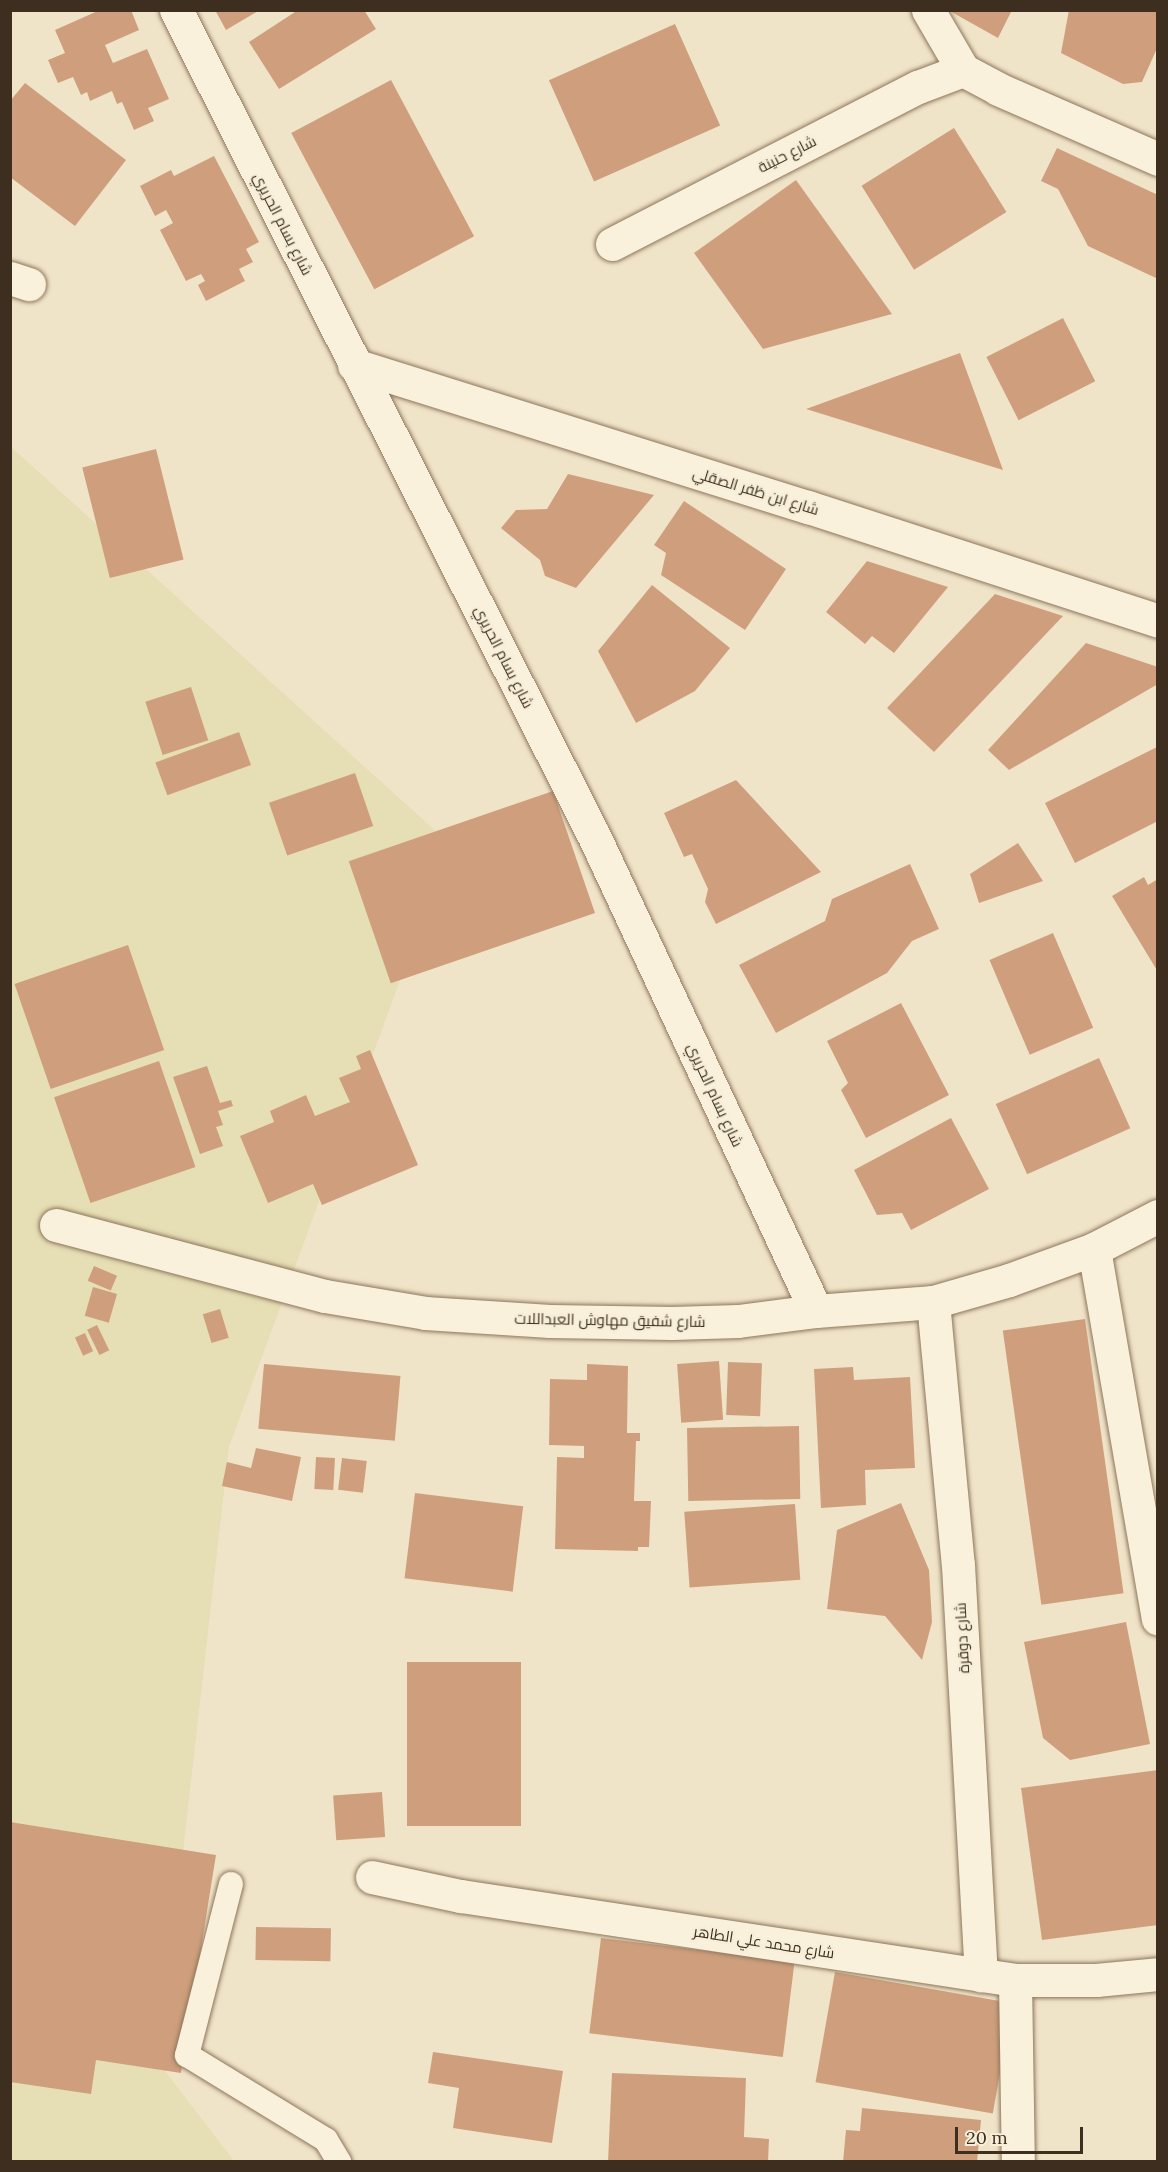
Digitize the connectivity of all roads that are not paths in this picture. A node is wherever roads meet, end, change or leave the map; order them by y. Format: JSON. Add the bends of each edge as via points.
{"nodes":[{"id":1,"x":176,"y":10,"type":"edge"},
{"id":2,"x":928,"y":10,"type":"edge"},
{"id":3,"x":963,"y":70,"type":"junction"},
{"id":4,"x":1158,"y":159,"type":"edge"},
{"id":5,"x":612,"y":244,"type":"dead end"},
{"id":6,"x":354,"y":365,"type":"junction"},
{"id":7,"x":1158,"y":621,"type":"edge"},
{"id":8,"x":1158,"y":1216,"type":"edge"},
{"id":9,"x":56,"y":1225,"type":"dead end"},
{"id":10,"x":1094,"y":1249,"type":"junction"},
{"id":11,"x":933,"y":1302,"type":"junction"},
{"id":12,"x":816,"y":1311,"type":"junction"},
{"id":13,"x":1158,"y":1617,"type":"edge"},
{"id":14,"x":372,"y":1877,"type":"dead end"},
{"id":15,"x":231,"y":1884,"type":"dead end"},
{"id":16,"x":1158,"y":1974,"type":"edge"},
{"id":17,"x":981,"y":1975,"type":"junction"},
{"id":18,"x":1015,"y":1980,"type":"junction"},
{"id":19,"x":339,"y":2162,"type":"edge"},
{"id":20,"x":1018,"y":2162,"type":"edge"}],
"edges":[{"from":1,"to":6,"type":"street","name":"شارع بسام الحريري"},
{"from":2,"to":3,"type":"street"},
{"from":3,"to":4,"type":"street","via":[[1008,94]]},
{"from":3,"to":5,"type":"street","name":"شارع حنينة","via":[[918,87]]},
{"from":6,"to":7,"type":"street","name":"شارع ابن ظفر الصقلي"},
{"from":6,"to":12,"type":"street","name":"شارع بسام الحريري","via":[[594,836]]},
{"from":8,"to":10,"type":"street","name":"شارع شفيق مهاوش العبداللات"},
{"from":9,"to":12,"type":"street","name":"شارع شفيق مهاوش العبداللات","via":[[325,1296],[425,1313],[672,1323],[738,1321]]},
{"from":10,"to":11,"type":"street","name":"شارع شفيق مهاوش العبداللات"},
{"from":10,"to":13,"type":"street"},
{"from":11,"to":12,"type":"street","name":"شارع شفيق مهاوش العبداللات"},
{"from":11,"to":17,"type":"street","name":"شارع دوقرة","via":[[958,1565]]},
{"from":14,"to":17,"type":"street","name":"شارع محمد علي الطاهر","via":[[461,1896]]},
{"from":15,"to":19,"type":"lane","via":[[188,2055],[326,2140]]},
{"from":16,"to":18,"type":"street","name":"شارع محمد علي الطاهر","via":[[1096,1980]]},
{"from":17,"to":18,"type":"street","name":"شارع محمد علي الطاهر"},
{"from":18,"to":20,"type":"street"}]}
